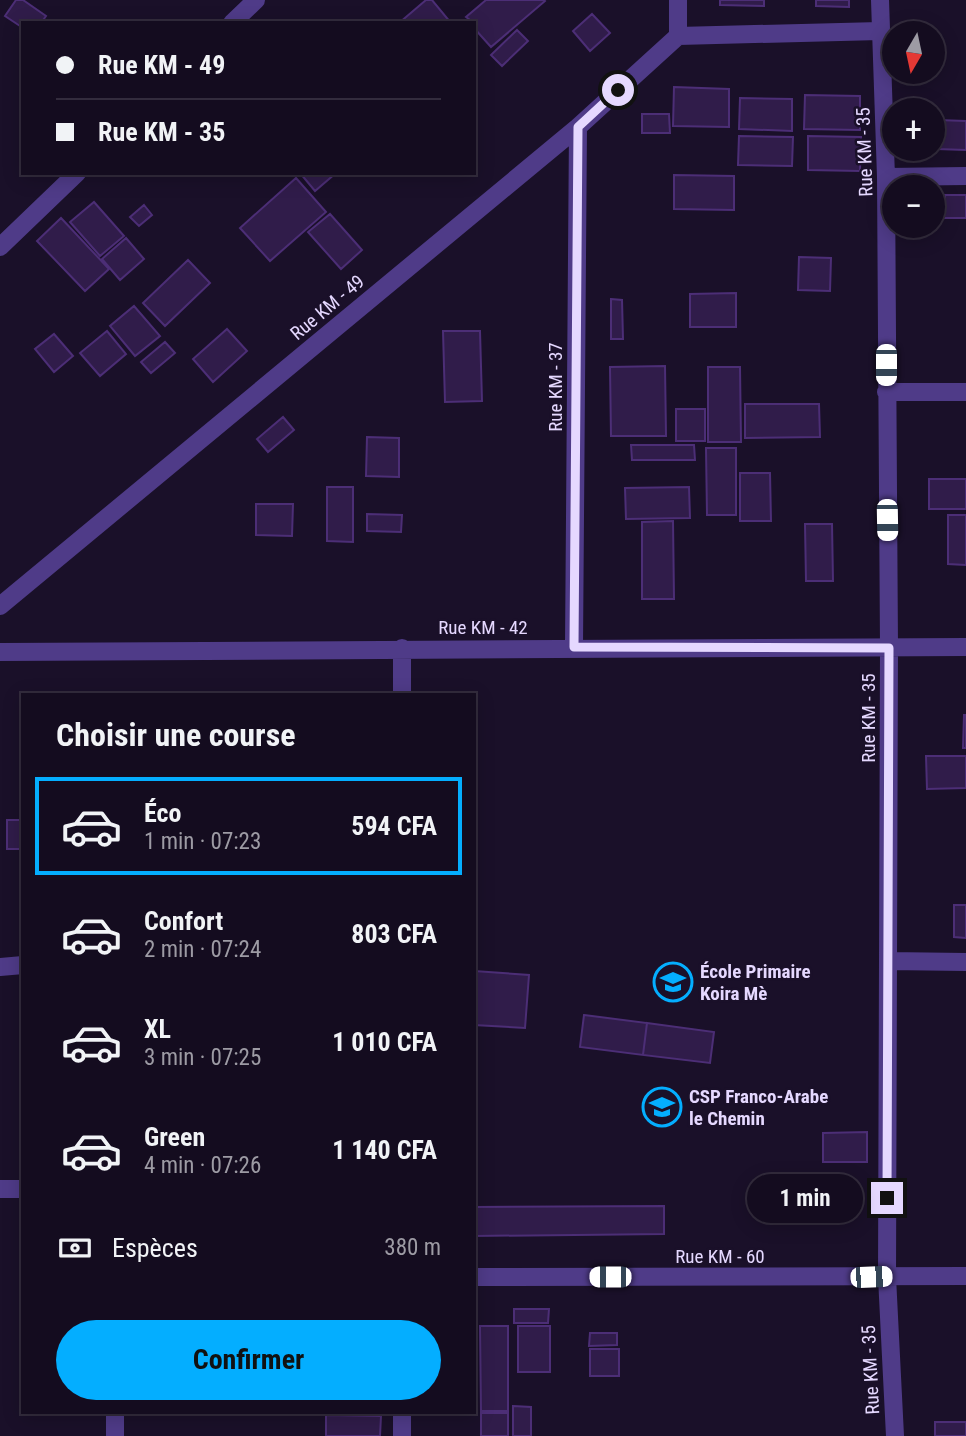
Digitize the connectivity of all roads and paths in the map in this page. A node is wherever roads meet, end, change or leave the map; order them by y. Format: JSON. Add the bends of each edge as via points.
{"nodes":[{"id":1,"x":256,"y":0,"type":"edge"},
{"id":2,"x":678,"y":0,"type":"edge"},
{"id":3,"x":880,"y":0,"type":"edge"},
{"id":4,"x":234,"y":21,"type":"edge"},
{"id":5,"x":880,"y":31,"type":"junction"},
{"id":6,"x":678,"y":36,"type":"junction"},
{"id":7,"x":578,"y":127,"type":"junction"},
{"id":8,"x":74,"y":175,"type":"edge"},
{"id":9,"x":886,"y":175,"type":"edge"},
{"id":10,"x":945,"y":176,"type":"edge"},
{"id":11,"x":966,"y":176,"type":"edge"},
{"id":12,"x":886,"y":238,"type":"edge"},
{"id":13,"x":0,"y":247,"type":"edge"},
{"id":14,"x":966,"y":391,"type":"edge"},
{"id":15,"x":886,"y":392,"type":"junction"},
{"id":16,"x":0,"y":606,"type":"edge"},
{"id":17,"x":574,"y":647,"type":"junction"},
{"id":18,"x":966,"y":647,"type":"edge"},
{"id":19,"x":401,"y":648,"type":"junction"},
{"id":20,"x":889,"y":648,"type":"junction"},
{"id":21,"x":0,"y":652,"type":"edge"},
{"id":22,"x":402,"y":693,"type":"edge"},
{"id":23,"x":888,"y":961,"type":"junction"},
{"id":24,"x":966,"y":962,"type":"edge"},
{"id":25,"x":21,"y":965,"type":"edge"},
{"id":26,"x":0,"y":967,"type":"edge"},
{"id":27,"x":0,"y":1189,"type":"edge"},
{"id":28,"x":21,"y":1189,"type":"edge"},
{"id":29,"x":966,"y":1276,"type":"edge"},
{"id":30,"x":476,"y":1277,"type":"edge"},
{"id":31,"x":887,"y":1277,"type":"junction"},
{"id":32,"x":115,"y":1414,"type":"edge"},
{"id":33,"x":402,"y":1414,"type":"edge"},
{"id":34,"x":115,"y":1436,"type":"edge"},
{"id":35,"x":402,"y":1436,"type":"edge"},
{"id":36,"x":895,"y":1436,"type":"edge"}],
"edges":[{"from":1,"to":4,"type":"street"},
{"from":2,"to":6,"type":"street"},
{"from":3,"to":5,"type":"street","name":"Rue KM - 35"},
{"from":5,"to":6,"type":"street"},
{"from":5,"to":9,"type":"street","name":"Rue KM - 35"},
{"from":6,"to":7,"type":"street","name":"Rue KM - 49"},
{"from":7,"to":16,"type":"street","name":"Rue KM - 49"},
{"from":7,"to":17,"type":"street","name":"Rue KM - 37"},
{"from":8,"to":13,"type":"street"},
{"from":10,"to":11,"type":"street"},
{"from":12,"to":15,"type":"street","name":"Rue KM - 35"},
{"from":14,"to":15,"type":"street"},
{"from":15,"to":20,"type":"street","name":"Rue KM - 35"},
{"from":17,"to":19,"type":"street","name":"Rue KM - 42"},
{"from":17,"to":20,"type":"street","name":"Rue KM - 42"},
{"from":18,"to":20,"type":"street","name":"Rue KM - 42"},
{"from":19,"to":21,"type":"street","name":"Rue KM - 42"},
{"from":19,"to":22,"type":"street"},
{"from":20,"to":23,"type":"street","name":"Rue KM - 35"},
{"from":23,"to":24,"type":"street"},
{"from":23,"to":31,"type":"street","name":"Rue KM - 35"},
{"from":25,"to":26,"type":"street"},
{"from":27,"to":28,"type":"street"},
{"from":29,"to":31,"type":"street","name":"Rue KM - 60"},
{"from":30,"to":31,"type":"street","name":"Rue KM - 60"},
{"from":31,"to":36,"type":"street","name":"Rue KM - 35"},
{"from":32,"to":34,"type":"street"},
{"from":33,"to":35,"type":"street"}]}
